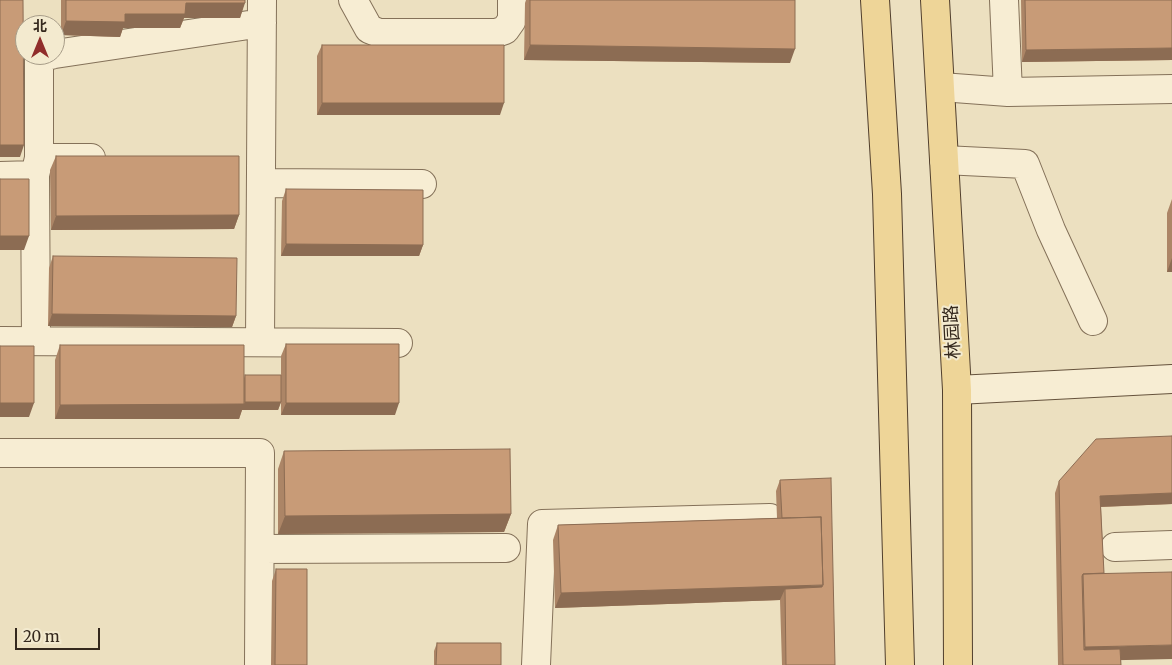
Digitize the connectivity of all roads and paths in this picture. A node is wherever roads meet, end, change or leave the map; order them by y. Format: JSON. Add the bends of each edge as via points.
{"nodes":[{"id":1,"x":353,"y":0,"type":"edge"},
{"id":2,"x":512,"y":0,"type":"edge"},
{"id":3,"x":875,"y":0,"type":"edge"},
{"id":4,"x":935,"y":0,"type":"edge"},
{"id":5,"x":1004,"y":0,"type":"edge"},
{"id":6,"x":262,"y":12,"type":"edge"},
{"id":7,"x":65,"y":53,"type":"edge"},
{"id":8,"x":39,"y":65,"type":"edge"},
{"id":9,"x":941,"y":87,"type":"junction"},
{"id":10,"x":1172,"y":90,"type":"edge"},
{"id":11,"x":1008,"y":92,"type":"junction"},
{"id":12,"x":232,"y":157,"type":"edge"},
{"id":13,"x":116,"y":158,"type":"edge"},
{"id":14,"x":944,"y":160,"type":"junction"},
{"id":15,"x":37,"y":167,"type":"junction"},
{"id":16,"x":261,"y":170,"type":"junction"},
{"id":17,"x":0,"y":176,"type":"edge"},
{"id":18,"x":422,"y":184,"type":"dead end"},
{"id":19,"x":1093,"y":321,"type":"dead end"},
{"id":20,"x":0,"y":341,"type":"edge"},
{"id":21,"x":36,"y":341,"type":"junction"},
{"id":22,"x":260,"y":342,"type":"junction"},
{"id":23,"x":398,"y":343,"type":"edge"},
{"id":24,"x":1172,"y":380,"type":"edge"},
{"id":25,"x":957,"y":390,"type":"junction"},
{"id":26,"x":0,"y":453,"type":"edge"},
{"id":27,"x":770,"y":518,"type":"edge"},
{"id":28,"x":1172,"y":545,"type":"edge"},
{"id":29,"x":1116,"y":547,"type":"dead end"},
{"id":30,"x":506,"y":548,"type":"dead end"},
{"id":31,"x":260,"y":549,"type":"junction"},
{"id":32,"x":259,"y":665,"type":"edge"},
{"id":33,"x":536,"y":665,"type":"edge"},
{"id":34,"x":900,"y":665,"type":"edge"},
{"id":35,"x":958,"y":665,"type":"edge"}],
"edges":[{"from":1,"to":2,"type":"street","via":[[369,29],[379,34],[496,34],[505,30],[512,20]]},
{"from":3,"to":34,"type":"main road","via":[[887,194]]},
{"from":4,"to":9,"type":"main road","name":"林园路"},
{"from":5,"to":11,"type":"street"},
{"from":6,"to":7,"type":"street"},
{"from":6,"to":16,"type":"street"},
{"from":8,"to":15,"type":"street"},
{"from":9,"to":11,"type":"street"},
{"from":9,"to":14,"type":"main road","name":"林园路"},
{"from":10,"to":11,"type":"street"},
{"from":12,"to":16,"type":"street"},
{"from":13,"to":15,"type":"street"},
{"from":14,"to":19,"type":"street","via":[[1025,164]]},
{"from":14,"to":25,"type":"main road","name":"林园路"},
{"from":15,"to":17,"type":"street"},
{"from":15,"to":21,"type":"street","via":[[42,296]]},
{"from":16,"to":18,"type":"street"},
{"from":16,"to":22,"type":"street"},
{"from":20,"to":21,"type":"street"},
{"from":21,"to":22,"type":"street"},
{"from":22,"to":23,"type":"street"},
{"from":24,"to":25,"type":"street"},
{"from":25,"to":35,"type":"main road","name":"林园路"},
{"from":26,"to":31,"type":"street","via":[[260,454]]},
{"from":27,"to":33,"type":"street","via":[[542,524]]},
{"from":28,"to":29,"type":"street"},
{"from":30,"to":31,"type":"street"},
{"from":31,"to":32,"type":"street"}]}
